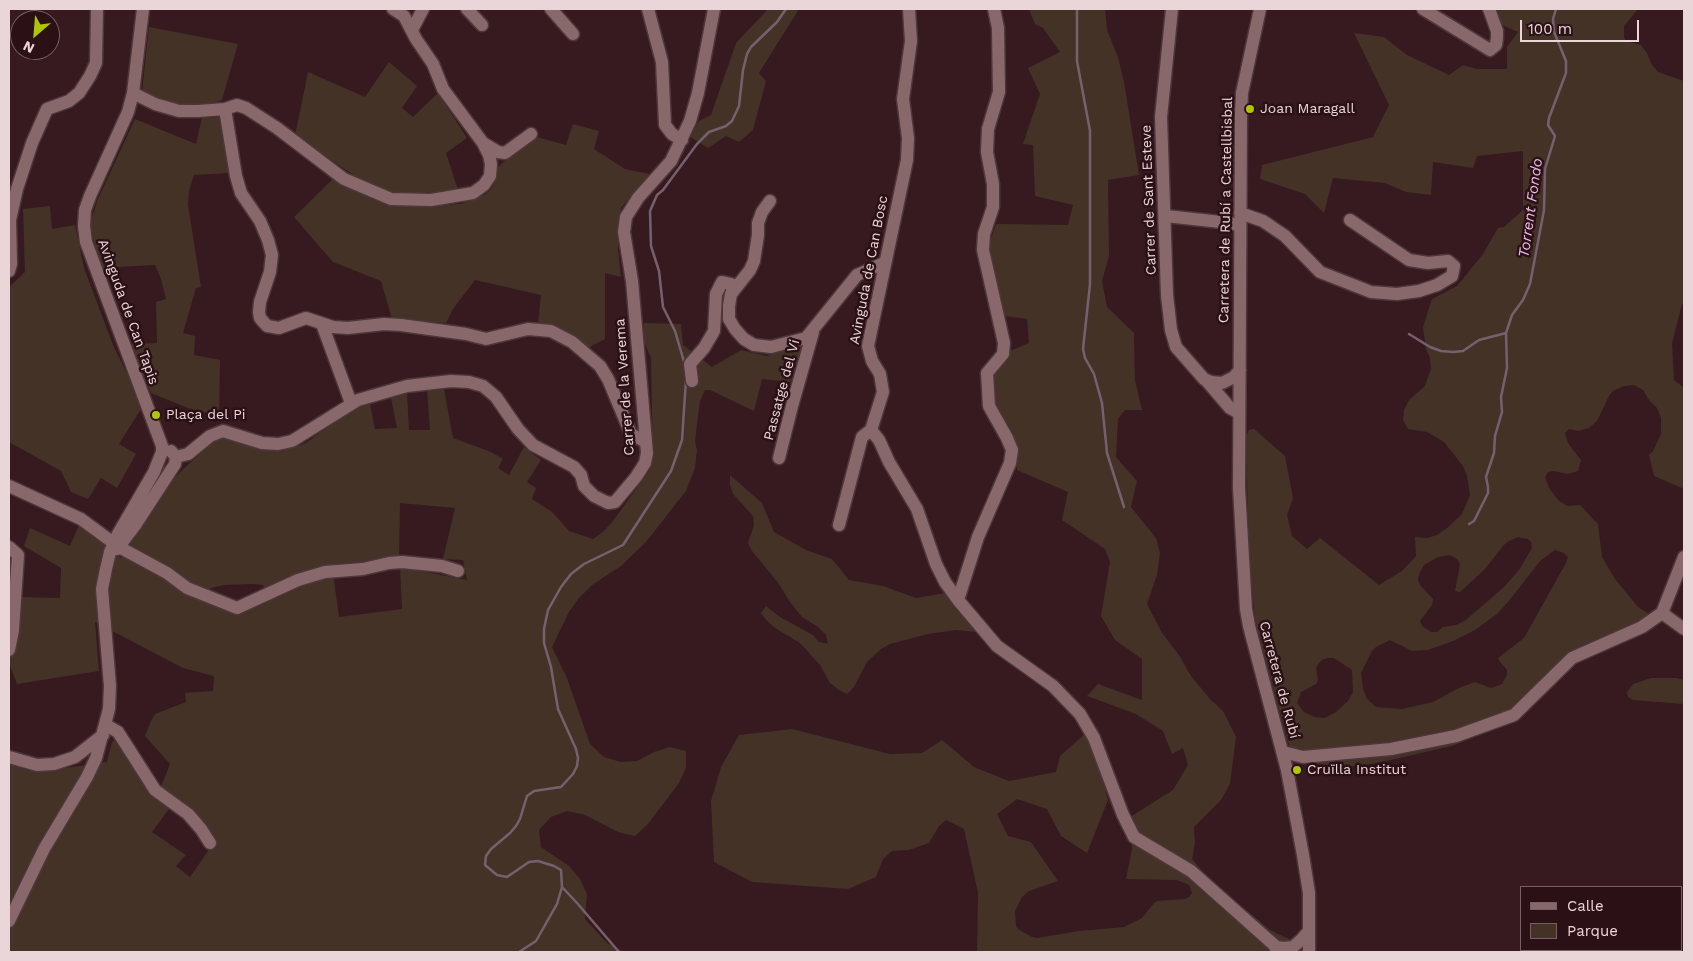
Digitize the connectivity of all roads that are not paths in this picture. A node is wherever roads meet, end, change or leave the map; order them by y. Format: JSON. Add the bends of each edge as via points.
{"nodes":[{"id":1,"x":97,"y":9,"type":"edge"},
{"id":2,"x":143,"y":9,"type":"edge"},
{"id":3,"x":393,"y":9,"type":"edge"},
{"id":4,"x":422,"y":9,"type":"edge"},
{"id":5,"x":467,"y":9,"type":"edge"},
{"id":6,"x":550,"y":9,"type":"edge"},
{"id":7,"x":648,"y":9,"type":"edge"},
{"id":8,"x":714,"y":9,"type":"edge"},
{"id":9,"x":909,"y":9,"type":"edge"},
{"id":10,"x":994,"y":9,"type":"edge"},
{"id":11,"x":1172,"y":9,"type":"edge"},
{"id":12,"x":1260,"y":9,"type":"edge"},
{"id":13,"x":1489,"y":9,"type":"edge"},
{"id":14,"x":1431,"y":11,"type":"edge"},
{"id":15,"x":482,"y":25,"type":"dead end"},
{"id":16,"x":412,"y":30,"type":"junction"},
{"id":17,"x":573,"y":34,"type":"dead end"},
{"id":18,"x":133,"y":93,"type":"junction"},
{"id":19,"x":225,"y":109,"type":"junction"},
{"id":20,"x":531,"y":134,"type":"dead end"},
{"id":21,"x":682,"y":140,"type":"junction"},
{"id":22,"x":483,"y":143,"type":"junction"},
{"id":23,"x":770,"y":201,"type":"dead end"},
{"id":24,"x":1240,"y":213,"type":"junction"},
{"id":25,"x":1166,"y":216,"type":"junction"},
{"id":26,"x":1350,"y":220,"type":"dead end"},
{"id":27,"x":1240,"y":226,"type":"junction"},
{"id":28,"x":884,"y":263,"type":"junction"},
{"id":29,"x":9,"y":271,"type":"edge"},
{"id":30,"x":733,"y":292,"type":"junction"},
{"id":31,"x":322,"y":324,"type":"junction"},
{"id":32,"x":814,"y":330,"type":"junction"},
{"id":33,"x":1240,"y":370,"type":"junction"},
{"id":34,"x":1204,"y":379,"type":"junction"},
{"id":35,"x":692,"y":381,"type":"dead end"},
{"id":36,"x":1217,"y":382,"type":"junction"},
{"id":37,"x":351,"y":404,"type":"junction"},
{"id":38,"x":1240,"y":404,"type":"junction"},
{"id":39,"x":871,"y":430,"type":"junction"},
{"id":40,"x":646,"y":442,"type":"junction"},
{"id":41,"x":160,"y":456,"type":"junction"},
{"id":42,"x":779,"y":458,"type":"dead end"},
{"id":43,"x":174,"y":461,"type":"junction"},
{"id":44,"x":9,"y":486,"type":"edge"},
{"id":45,"x":839,"y":525,"type":"dead end"},
{"id":46,"x":116,"y":545,"type":"junction"},
{"id":47,"x":9,"y":547,"type":"edge"},
{"id":48,"x":1684,"y":558,"type":"edge"},
{"id":49,"x":458,"y":570,"type":"dead end"},
{"id":50,"x":958,"y":600,"type":"junction"},
{"id":51,"x":1662,"y":613,"type":"junction"},
{"id":52,"x":1684,"y":629,"type":"edge"},
{"id":53,"x":9,"y":650,"type":"edge"},
{"id":54,"x":105,"y":730,"type":"junction"},
{"id":55,"x":1283,"y":752,"type":"junction"},
{"id":56,"x":1304,"y":756,"type":"junction"},
{"id":57,"x":9,"y":757,"type":"edge"},
{"id":58,"x":1287,"y":770,"type":"junction"},
{"id":59,"x":210,"y":843,"type":"dead end"},
{"id":60,"x":9,"y":921,"type":"edge"},
{"id":61,"x":1294,"y":950,"type":"edge"}],
"edges":[{"from":1,"to":29,"type":"street","via":[[96,63],[90,76],[79,93],[69,101],[47,109],[32,143],[10,220]]},
{"from":2,"to":18,"type":"street","name":"Avinguda de Can Tapis"},
{"from":3,"to":16,"type":"street","via":[[404,16]]},
{"from":4,"to":16,"type":"street"},
{"from":5,"to":15,"type":"street"},
{"from":6,"to":17,"type":"street"},
{"from":7,"to":21,"type":"street","via":[[662,62],[665,125]]},
{"from":8,"to":21,"type":"street","name":"Carrer de la Verema","via":[[698,93]]},
{"from":9,"to":28,"type":"street","name":"Avinguda de Can Bosc","via":[[911,41],[904,99],[908,138],[906,160]]},
{"from":10,"to":50,"type":"street","via":[[998,28],[999,92],[988,129],[986,152],[993,184],[993,207],[984,234],[983,250],[1004,343],[1003,354],[987,373],[989,406],[1012,450],[1010,463],[978,537]]},
{"from":11,"to":25,"type":"street","name":"Carrer de Sant Esteve","via":[[1161,117]]},
{"from":12,"to":24,"type":"street","name":"Carretera de Rubí a Castellbisbal","via":[[1242,93]]},
{"from":13,"to":14,"type":"street","via":[[1498,38],[1490,50]]},
{"from":16,"to":22,"type":"street","via":[[444,89]]},
{"from":18,"to":19,"type":"street","via":[[178,111]]},
{"from":18,"to":41,"type":"street","name":"Avinguda de Can Tapis","via":[[117,140],[90,196],[84,226],[86,242],[162,446]]},
{"from":19,"to":22,"type":"street","via":[[237,105],[246,108],[344,178],[391,199],[431,200],[478,191],[492,168]]},
{"from":19,"to":31,"type":"street","via":[[241,193],[257,216],[272,256],[269,278],[260,302],[260,318],[275,329],[306,318]]},
{"from":20,"to":22,"type":"street","via":[[505,153]]},
{"from":21,"to":40,"type":"street","name":"Carrer de la Verema","via":[[671,161],[626,216],[624,232],[632,281]]},
{"from":23,"to":30,"type":"street","via":[[758,223],[750,270]]},
{"from":24,"to":26,"type":"street","via":[[1263,221],[1285,236],[1320,272],[1371,292],[1397,294],[1419,291],[1452,276],[1454,266],[1448,261],[1428,263],[1409,260]]},
{"from":24,"to":27,"type":"street","name":"Carretera de Rubí a Castellbisbal"},
{"from":25,"to":27,"type":"street"},
{"from":25,"to":34,"type":"street","name":"Carrer de Sant Esteve","via":[[1171,330],[1176,347]]},
{"from":27,"to":33,"type":"street","name":"Carretera de Rubí a Castellbisbal"},
{"from":28,"to":32,"type":"street","via":[[857,275]]},
{"from":28,"to":39,"type":"street","name":"Avinguda de Can Bosc","via":[[868,346],[880,374],[883,392]]},
{"from":30,"to":32,"type":"street","via":[[728,306],[729,319],[734,330],[754,345],[770,348],[806,338]]},
{"from":30,"to":35,"type":"street","via":[[731,284],[722,282],[716,294],[714,331],[690,364]]},
{"from":31,"to":37,"type":"street"},
{"from":31,"to":40,"type":"street","via":[[339,328],[401,325],[486,339],[528,329],[558,334],[600,366],[632,434]]},
{"from":32,"to":42,"type":"street","name":"Passatge del Vi"},
{"from":33,"to":36,"type":"street","via":[[1234,377]]},
{"from":33,"to":38,"type":"street","name":"Carretera de Rubí a Castellbisbal"},
{"from":34,"to":36,"type":"street"},
{"from":34,"to":38,"type":"street","name":"Carrer de Sant Esteve","via":[[1230,408]]},
{"from":36,"to":38,"type":"street","via":[[1233,393]]},
{"from":37,"to":40,"type":"street","name":"Carrer de la Verema","via":[[407,386],[451,381],[483,386],[496,396],[533,445],[574,467],[584,486],[608,503],[615,502],[645,463]]},
{"from":37,"to":43,"type":"street","name":"Carrer de la Verema","via":[[292,441],[262,443],[223,431],[210,436]]},
{"from":38,"to":55,"type":"street","name":"Carretera de Rubí","via":[[1246,609]]},
{"from":39,"to":45,"type":"street","name":"Avinguda de Can Bosc","via":[[862,437]]},
{"from":39,"to":50,"type":"street","via":[[917,509],[936,564]]},
{"from":41,"to":43,"type":"street","via":[[171,451]]},
{"from":41,"to":46,"type":"street","via":[[128,515]]},
{"from":43,"to":46,"type":"street","via":[[136,524]]},
{"from":44,"to":46,"type":"street","via":[[71,514]]},
{"from":46,"to":49,"type":"street","via":[[187,588],[237,608],[298,580],[325,572],[402,562]]},
{"from":46,"to":54,"type":"street","via":[[106,568],[102,589],[110,686]]},
{"from":47,"to":53,"type":"street","via":[[18,555]]},
{"from":48,"to":51,"type":"street"},
{"from":50,"to":61,"type":"street","via":[[997,646],[1053,686],[1080,714],[1094,738],[1134,837],[1191,871]]},
{"from":51,"to":52,"type":"street"},
{"from":51,"to":56,"type":"street","via":[[1642,627],[1572,658],[1514,715],[1443,739],[1390,749]]},
{"from":54,"to":57,"type":"street","via":[[74,757],[54,764],[37,765]]},
{"from":54,"to":59,"type":"street","via":[[118,732],[155,790],[188,814]]},
{"from":54,"to":60,"type":"street","via":[[87,777],[44,849]]},
{"from":55,"to":56,"type":"street"},
{"from":55,"to":58,"type":"street","name":"Carretera de Rubí"},
{"from":56,"to":58,"type":"street","via":[[1295,760]]},
{"from":58,"to":61,"type":"street","name":"Carretera de Rubí","via":[[1309,894],[1309,930]]}]}
